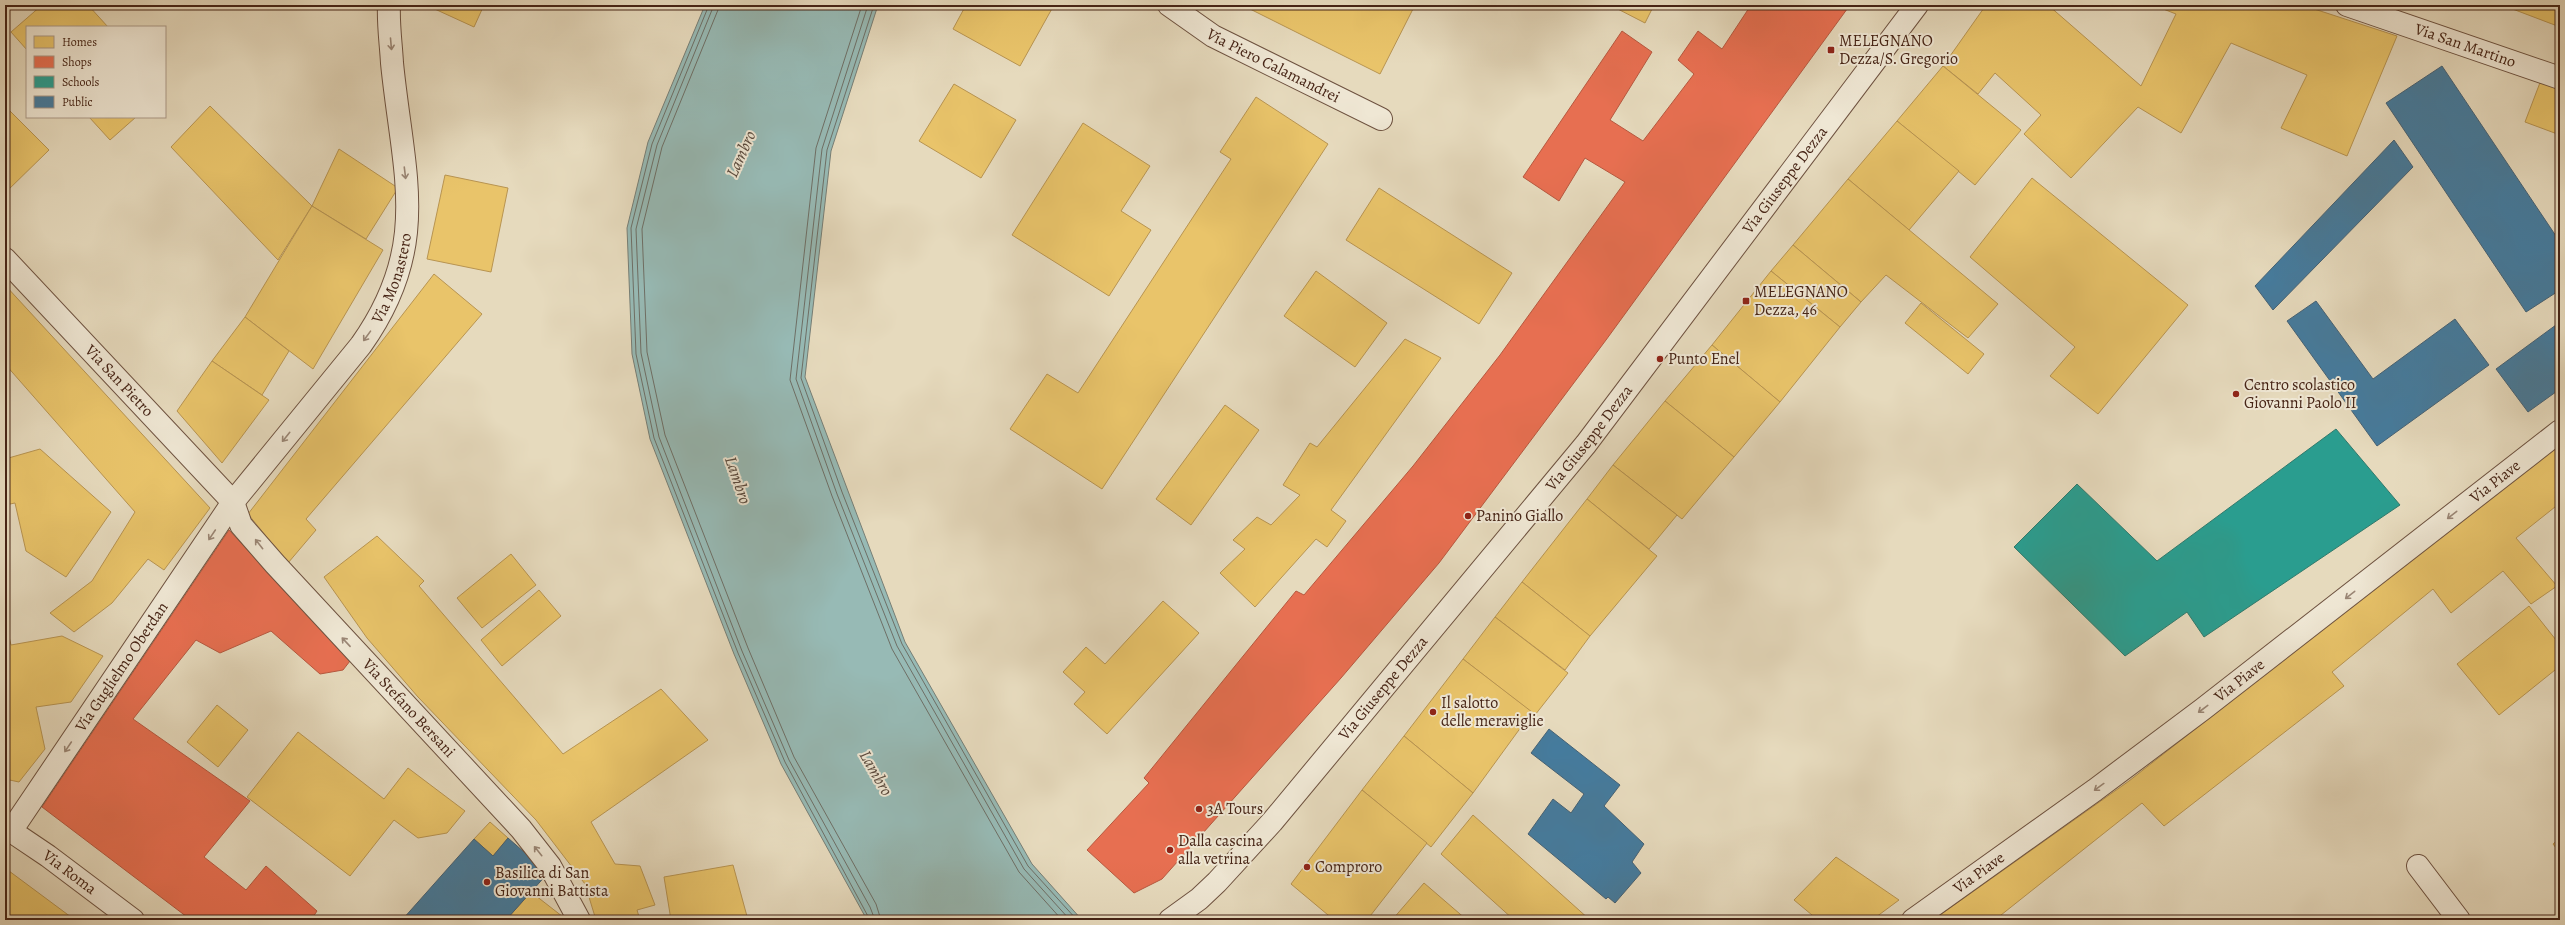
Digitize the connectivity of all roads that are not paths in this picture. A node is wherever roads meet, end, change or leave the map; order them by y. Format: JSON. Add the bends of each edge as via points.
{"nodes":[{"id":1,"x":389,"y":5,"type":"edge"},
{"id":2,"x":1170,"y":5,"type":"edge"},
{"id":3,"x":1917,"y":5,"type":"edge"},
{"id":4,"x":2347,"y":5,"type":"edge"},
{"id":5,"x":2560,"y":78,"type":"edge"},
{"id":6,"x":1381,"y":119,"type":"dead end"},
{"id":7,"x":5,"y":259,"type":"edge"},
{"id":8,"x":2560,"y":431,"type":"edge"},
{"id":9,"x":234,"y":502,"type":"junction"},
{"id":10,"x":8,"y":829,"type":"edge"},
{"id":11,"x":2418,"y":866,"type":"dead end"},
{"id":12,"x":132,"y":920,"type":"edge"},
{"id":13,"x":579,"y":920,"type":"edge"},
{"id":14,"x":1170,"y":920,"type":"edge"},
{"id":15,"x":1913,"y":920,"type":"edge"},
{"id":16,"x":2459,"y":920,"type":"edge"}],
"edges":[{"from":1,"to":9,"type":"street","name":"Via Monastero","one_way":true,"via":[[394,79],[409,204],[405,250],[400,271],[374,327]]},
{"from":2,"to":6,"type":"street","name":"Via Piero Calamandrei","via":[[1213,36]]},
{"from":3,"to":14,"type":"street","name":"Via Giuseppe Dezza","via":[[1586,444],[1263,832],[1199,899]]},
{"from":4,"to":5,"type":"street","name":"Via San Martino"},
{"from":7,"to":9,"type":"street","name":"Via San Pietro"},
{"from":8,"to":15,"type":"street","name":"Via Piave","one_way":true,"via":[[2203,709]]},
{"from":9,"to":10,"type":"street","name":"Via Guglielmo Oberdan","one_way":true},
{"from":13,"to":9,"type":"street","name":"Via Stefano Bersani","one_way":true,"via":[[550,866],[521,829],[275,564],[241,525]]},
{"from":10,"to":12,"type":"street","name":"Via Roma"},
{"from":11,"to":16,"type":"street"}]}
